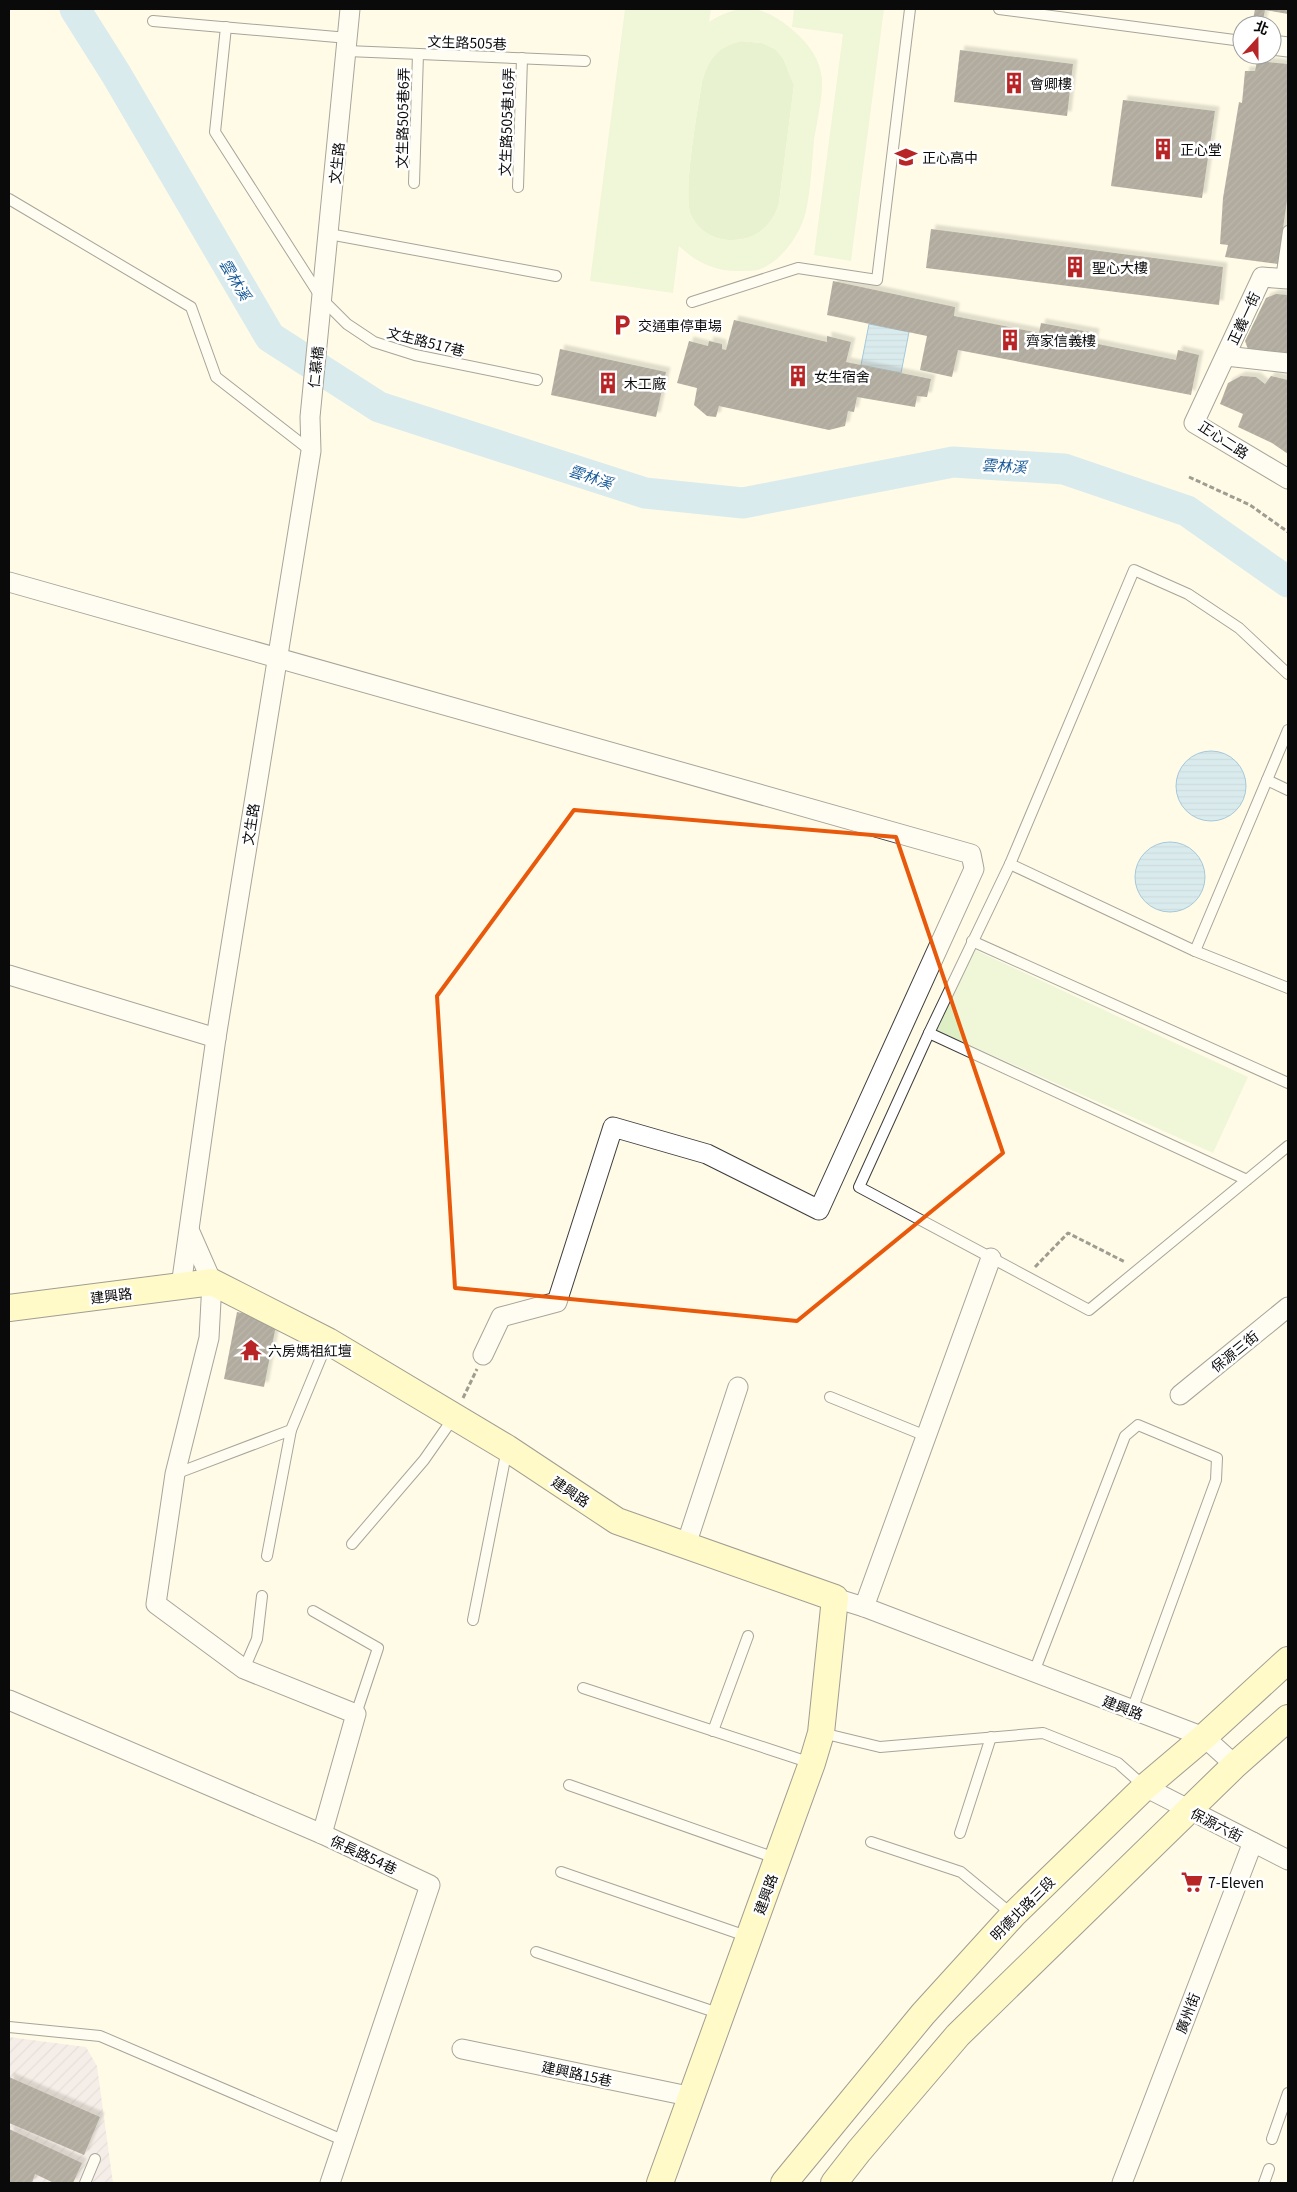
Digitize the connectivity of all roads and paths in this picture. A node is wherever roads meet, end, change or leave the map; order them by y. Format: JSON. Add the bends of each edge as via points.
{"nodes":[{"id":1,"x":350,"y":9,"type":"edge"},
{"id":2,"x":910,"y":9,"type":"edge"},
{"id":3,"x":1000,"y":9,"type":"edge"},
{"id":4,"x":153,"y":21,"type":"dead end"},
{"id":5,"x":226,"y":28,"type":"junction"},
{"id":6,"x":1232,"y":40,"type":"edge"},
{"id":7,"x":347,"y":45,"type":"junction"},
{"id":8,"x":418,"y":54,"type":"junction"},
{"id":9,"x":522,"y":58,"type":"junction"},
{"id":10,"x":586,"y":61,"type":"dead end"},
{"id":11,"x":414,"y":183,"type":"dead end"},
{"id":12,"x":518,"y":187,"type":"dead end"},
{"id":13,"x":9,"y":199,"type":"edge"},
{"id":14,"x":1288,"y":230,"type":"edge"},
{"id":15,"x":329,"y":234,"type":"junction"},
{"id":16,"x":556,"y":276,"type":"dead end"},
{"id":17,"x":1285,"y":279,"type":"edge"},
{"id":18,"x":322,"y":299,"type":"junction"},
{"id":19,"x":692,"y":302,"type":"dead end"},
{"id":20,"x":320,"y":318,"type":"joint"},
{"id":21,"x":1226,"y":356,"type":"junction"},
{"id":22,"x":1288,"y":363,"type":"edge"},
{"id":23,"x":537,"y":380,"type":"dead end"},
{"id":24,"x":310,"y":417,"type":"joint"},
{"id":25,"x":311,"y":451,"type":"junction"},
{"id":26,"x":1189,"y":477,"type":"dead end"},
{"id":27,"x":1288,"y":479,"type":"edge"},
{"id":28,"x":1288,"y":532,"type":"edge"},
{"id":29,"x":9,"y":582,"type":"edge"},
{"id":30,"x":276,"y":657,"type":"junction"},
{"id":31,"x":1288,"y":674,"type":"edge"},
{"id":32,"x":1288,"y":730,"type":"edge"},
{"id":33,"x":1267,"y":780,"type":"junction"},
{"id":34,"x":1288,"y":790,"type":"edge"},
{"id":35,"x":1010,"y":864,"type":"junction"},
{"id":36,"x":972,"y":941,"type":"junction"},
{"id":37,"x":1195,"y":951,"type":"junction"},
{"id":38,"x":9,"y":975,"type":"edge"},
{"id":39,"x":1288,"y":988,"type":"edge"},
{"id":40,"x":929,"y":1033,"type":"junction"},
{"id":41,"x":216,"y":1038,"type":"junction"},
{"id":42,"x":1288,"y":1083,"type":"edge"},
{"id":43,"x":1288,"y":1146,"type":"edge"},
{"id":44,"x":1247,"y":1180,"type":"junction"},
{"id":45,"x":190,"y":1232,"type":"junction"},
{"id":46,"x":991,"y":1258,"type":"junction"},
{"id":47,"x":1139,"y":1269,"type":"junction"},
{"id":48,"x":1026,"y":1276,"type":"junction"},
{"id":49,"x":212,"y":1282,"type":"junction"},
{"id":50,"x":180,"y":1286,"type":"junction"},
{"id":51,"x":1288,"y":1307,"type":"edge"},
{"id":52,"x":9,"y":1308,"type":"edge"},
{"id":53,"x":328,"y":1341,"type":"junction"},
{"id":54,"x":484,"y":1355,"type":"joint"},
{"id":55,"x":738,"y":1387,"type":"dead end"},
{"id":56,"x":1180,"y":1395,"type":"dead end"},
{"id":57,"x":830,"y":1397,"type":"dead end"},
{"id":58,"x":454,"y":1417,"type":"junction"},
{"id":59,"x":291,"y":1430,"type":"junction"},
{"id":60,"x":926,"y":1436,"type":"junction"},
{"id":61,"x":507,"y":1448,"type":"junction"},
{"id":62,"x":175,"y":1474,"type":"junction"},
{"id":63,"x":352,"y":1544,"type":"dead end"},
{"id":64,"x":686,"y":1545,"type":"junction"},
{"id":65,"x":267,"y":1556,"type":"dead end"},
{"id":66,"x":262,"y":1596,"type":"dead end"},
{"id":67,"x":835,"y":1598,"type":"junction"},
{"id":68,"x":864,"y":1607,"type":"junction"},
{"id":69,"x":313,"y":1611,"type":"dead end"},
{"id":70,"x":473,"y":1620,"type":"dead end"},
{"id":71,"x":748,"y":1636,"type":"dead end"},
{"id":72,"x":1288,"y":1660,"type":"edge"},
{"id":73,"x":244,"y":1669,"type":"junction"},
{"id":74,"x":1034,"y":1672,"type":"junction"},
{"id":75,"x":582,"y":1688,"type":"dead end"},
{"id":76,"x":9,"y":1700,"type":"edge"},
{"id":77,"x":1132,"y":1710,"type":"junction"},
{"id":78,"x":356,"y":1714,"type":"junction"},
{"id":79,"x":1288,"y":1718,"type":"edge"},
{"id":80,"x":713,"y":1731,"type":"junction"},
{"id":81,"x":821,"y":1733,"type":"junction"},
{"id":82,"x":991,"y":1737,"type":"junction"},
{"id":83,"x":1204,"y":1737,"type":"junction"},
{"id":84,"x":812,"y":1763,"type":"junction"},
{"id":85,"x":1236,"y":1765,"type":"junction"},
{"id":86,"x":569,"y":1785,"type":"dead end"},
{"id":87,"x":1145,"y":1788,"type":"junction"},
{"id":88,"x":1190,"y":1810,"type":"junction"},
{"id":89,"x":960,"y":1833,"type":"dead end"},
{"id":90,"x":322,"y":1834,"type":"junction"},
{"id":91,"x":871,"y":1842,"type":"dead end"},
{"id":92,"x":1253,"y":1842,"type":"junction"},
{"id":93,"x":778,"y":1859,"type":"junction"},
{"id":94,"x":1288,"y":1860,"type":"edge"},
{"id":95,"x":561,"y":1872,"type":"dead end"},
{"id":96,"x":1013,"y":1915,"type":"junction"},
{"id":97,"x":750,"y":1937,"type":"junction"},
{"id":98,"x":536,"y":1952,"type":"dead end"},
{"id":99,"x":722,"y":2014,"type":"junction"},
{"id":100,"x":9,"y":2027,"type":"edge"},
{"id":101,"x":462,"y":2049,"type":"dead end"},
{"id":102,"x":1288,"y":2093,"type":"edge"},
{"id":103,"x":693,"y":2097,"type":"junction"},
{"id":104,"x":1272,"y":2139,"type":"dead end"},
{"id":105,"x":345,"y":2140,"type":"junction"},
{"id":106,"x":95,"y":2158,"type":"dead end"},
{"id":107,"x":1269,"y":2169,"type":"dead end"},
{"id":108,"x":85,"y":2183,"type":"edge"},
{"id":109,"x":330,"y":2183,"type":"edge"},
{"id":110,"x":660,"y":2183,"type":"edge"},
{"id":111,"x":784,"y":2183,"type":"edge"},
{"id":112,"x":834,"y":2183,"type":"edge"},
{"id":113,"x":1122,"y":2183,"type":"edge"},
{"id":114,"x":1264,"y":2183,"type":"edge"}],
"edges":[{"from":1,"to":7,"type":"street","name":"文生路"},
{"from":2,"to":19,"type":"lane","via":[[877,280],[798,268]]},
{"from":3,"to":6,"type":"lane"},
{"from":4,"to":5,"type":"lane","name":"文生路505巷"},
{"from":5,"to":7,"type":"lane","name":"文生路505巷"},
{"from":5,"to":18,"type":"lane","name":"文生路517巷","via":[[215,132]]},
{"from":7,"to":8,"type":"lane","name":"文生路505巷"},
{"from":7,"to":15,"type":"street","name":"文生路"},
{"from":8,"to":9,"type":"lane","name":"文生路505巷"},
{"from":8,"to":11,"type":"lane","name":"文生路505巷6弄"},
{"from":9,"to":10,"type":"lane","name":"文生路505巷"},
{"from":9,"to":12,"type":"lane","name":"文生路505巷16弄"},
{"from":13,"to":25,"type":"lane","via":[[191,307],[216,376]]},
{"from":14,"to":17,"type":"lane"},
{"from":15,"to":16,"type":"lane"},
{"from":15,"to":18,"type":"street","name":"文生路"},
{"from":17,"to":21,"type":"street","name":"正義一街","via":[[1262,277]]},
{"from":18,"to":20,"type":"street","name":"文生路"},
{"from":18,"to":23,"type":"lane","name":"文生路517巷","via":[[347,324],[374,342],[415,356]]},
{"from":20,"to":24,"type":"street","name":"仁慕橋"},
{"from":21,"to":22,"type":"street"},
{"from":21,"to":27,"type":"street","name":"正心二路","via":[[1194,423]]},
{"from":24,"to":25,"type":"street","name":"文生路"},
{"from":25,"to":30,"type":"street","name":"文生路"},
{"from":26,"to":28,"type":"path","via":[[1250,504]]},
{"from":29,"to":30,"type":"street"},
{"from":30,"to":41,"type":"street","name":"文生路"},
{"from":30,"to":54,"type":"street","via":[[971,854],[974,869],[819,1210],[707,1154],[613,1127],[557,1302],[502,1316]]},
{"from":31,"to":35,"type":"lane","via":[[1239,628],[1195,599],[1134,570]]},
{"from":32,"to":33,"type":"lane"},
{"from":33,"to":34,"type":"lane"},
{"from":33,"to":37,"type":"lane"},
{"from":35,"to":36,"type":"lane"},
{"from":35,"to":37,"type":"lane"},
{"from":36,"to":40,"type":"lane"},
{"from":36,"to":42,"type":"lane"},
{"from":37,"to":39,"type":"lane"},
{"from":38,"to":41,"type":"street"},
{"from":40,"to":44,"type":"lane"},
{"from":40,"to":46,"type":"lane","via":[[859,1187]]},
{"from":41,"to":45,"type":"street","name":"文生路"},
{"from":43,"to":44,"type":"lane"},
{"from":44,"to":47,"type":"lane"},
{"from":45,"to":49,"type":"street"},
{"from":45,"to":50,"type":"street","name":"文生路"},
{"from":46,"to":48,"type":"lane"},
{"from":46,"to":60,"type":"street"},
{"from":47,"to":48,"type":"lane","via":[[1089,1310]]},
{"from":47,"to":48,"type":"path","via":[[1068,1233]]},
{"from":49,"to":50,"type":"street","name":"建興路"},
{"from":49,"to":53,"type":"street","name":"建興路"},
{"from":49,"to":62,"type":"street","via":[[209,1338]]},
{"from":50,"to":52,"type":"street","name":"建興路"},
{"from":51,"to":56,"type":"street","name":"保源三街"},
{"from":53,"to":58,"type":"street","name":"建興路"},
{"from":53,"to":59,"type":"lane"},
{"from":54,"to":58,"type":"path"},
{"from":55,"to":64,"type":"street"},
{"from":57,"to":60,"type":"lane"},
{"from":58,"to":61,"type":"street","name":"建興路"},
{"from":58,"to":63,"type":"lane","via":[[424,1460]]},
{"from":59,"to":62,"type":"lane"},
{"from":59,"to":65,"type":"lane"},
{"from":60,"to":68,"type":"street"},
{"from":61,"to":64,"type":"street","name":"建興路","via":[[617,1521]]},
{"from":61,"to":70,"type":"lane"},
{"from":62,"to":73,"type":"street","via":[[156,1604]]},
{"from":64,"to":67,"type":"street","name":"建興路"},
{"from":66,"to":73,"type":"lane","via":[[257,1639]]},
{"from":67,"to":68,"type":"street","name":"建興路"},
{"from":67,"to":81,"type":"street","name":"建興路"},
{"from":68,"to":74,"type":"street","name":"建興路"},
{"from":69,"to":78,"type":"lane","via":[[378,1648]]},
{"from":71,"to":80,"type":"lane"},
{"from":72,"to":83,"type":"street","name":"明德北路三段"},
{"from":73,"to":78,"type":"street"},
{"from":74,"to":77,"type":"street","name":"建興路"},
{"from":74,"to":77,"type":"lane","via":[[1125,1436],[1138,1425],[1217,1458],[1216,1480]]},
{"from":75,"to":80,"type":"lane"},
{"from":76,"to":90,"type":"street","name":"保長路54巷"},
{"from":77,"to":83,"type":"street","name":"建興路"},
{"from":78,"to":90,"type":"street"},
{"from":79,"to":85,"type":"street"},
{"from":80,"to":84,"type":"lane"},
{"from":81,"to":82,"type":"lane","via":[[880,1747]]},
{"from":81,"to":84,"type":"street","name":"建興路"},
{"from":82,"to":87,"type":"lane","via":[[1043,1733],[1118,1763]]},
{"from":82,"to":89,"type":"lane"},
{"from":83,"to":85,"type":"street","name":"建興路"},
{"from":83,"to":87,"type":"street","name":"明德北路三段"},
{"from":84,"to":93,"type":"street","name":"建興路"},
{"from":85,"to":88,"type":"street"},
{"from":86,"to":93,"type":"lane"},
{"from":87,"to":88,"type":"street","name":"保源六街"},
{"from":87,"to":96,"type":"street","name":"明德北路三段"},
{"from":88,"to":92,"type":"street","name":"保源六街"},
{"from":88,"to":112,"type":"street","via":[[958,2035]]},
{"from":90,"to":105,"type":"street","name":"保長路54巷","via":[[430,1885]]},
{"from":91,"to":96,"type":"lane","via":[[961,1872]]},
{"from":92,"to":94,"type":"street","name":"保源六街"},
{"from":92,"to":113,"type":"street","name":"廣州街"},
{"from":93,"to":97,"type":"street","name":"建興路"},
{"from":95,"to":97,"type":"lane"},
{"from":96,"to":111,"type":"street","name":"明德北路三段","via":[[923,2014]]},
{"from":97,"to":99,"type":"street","name":"建興路"},
{"from":98,"to":99,"type":"lane"},
{"from":99,"to":103,"type":"street","name":"建興路"},
{"from":100,"to":105,"type":"lane","via":[[100,2036]]},
{"from":101,"to":103,"type":"street","name":"建興路15巷"},
{"from":102,"to":104,"type":"lane"},
{"from":103,"to":110,"type":"street","name":"建興路"},
{"from":105,"to":109,"type":"street","name":"保長路54巷"},
{"from":106,"to":108,"type":"lane"},
{"from":107,"to":114,"type":"lane"}]}
